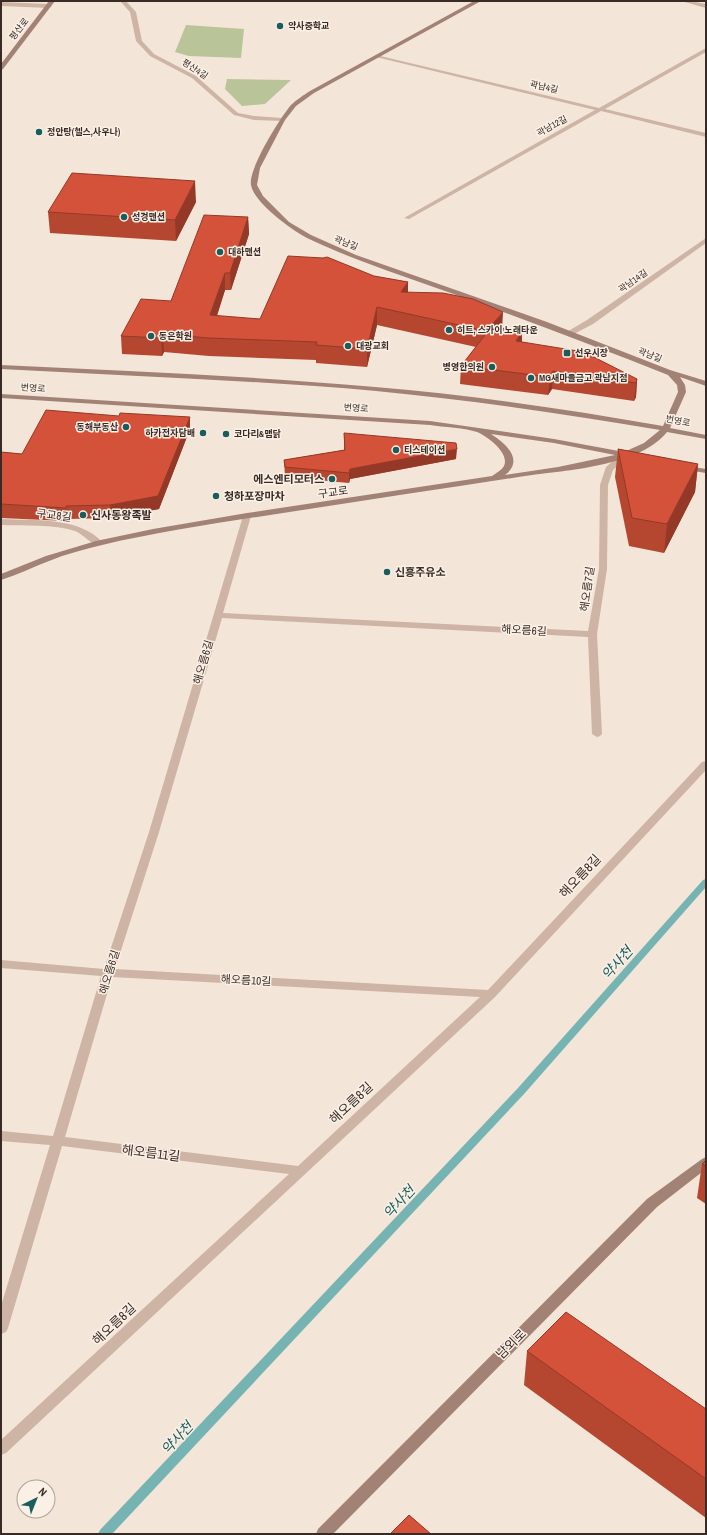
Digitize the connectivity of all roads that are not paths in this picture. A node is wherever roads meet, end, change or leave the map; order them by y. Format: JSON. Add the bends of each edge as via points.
{"nodes":[{"id":1,"x":123,"y":1,"type":"edge"},
{"id":2,"x":478,"y":1,"type":"edge"},
{"id":3,"x":684,"y":1,"type":"edge"},
{"id":4,"x":50,"y":3,"type":"edge"},
{"id":5,"x":1,"y":4,"type":"edge"},
{"id":6,"x":706,"y":6,"type":"edge"},
{"id":7,"x":706,"y":50,"type":"edge"},
{"id":8,"x":378,"y":56,"type":"junction"},
{"id":9,"x":1,"y":68,"type":"edge"},
{"id":10,"x":601,"y":110,"type":"junction"},
{"id":11,"x":282,"y":120,"type":"junction"},
{"id":12,"x":706,"y":134,"type":"edge"},
{"id":13,"x":407,"y":218,"type":"dead end"},
{"id":14,"x":706,"y":240,"type":"edge"},
{"id":15,"x":569,"y":333,"type":"junction"},
{"id":16,"x":656,"y":366,"type":"junction"},
{"id":17,"x":1,"y":367,"type":"edge"},
{"id":18,"x":706,"y":384,"type":"edge"},
{"id":19,"x":1,"y":396,"type":"edge"},
{"id":20,"x":477,"y":429,"type":"junction"},
{"id":21,"x":665,"y":429,"type":"junction"},
{"id":22,"x":706,"y":437,"type":"edge"},
{"id":23,"x":625,"y":455,"type":"junction"},
{"id":24,"x":640,"y":458,"type":"edge"},
{"id":25,"x":676,"y":465,"type":"edge"},
{"id":26,"x":706,"y":471,"type":"edge"},
{"id":27,"x":492,"y":479,"type":"junction"},
{"id":28,"x":247,"y":516,"type":"junction"},
{"id":29,"x":1,"y":522,"type":"edge"},
{"id":30,"x":99,"y":543,"type":"junction"},
{"id":31,"x":1,"y":577,"type":"edge"},
{"id":32,"x":217,"y":615,"type":"junction"},
{"id":33,"x":592,"y":634,"type":"junction"},
{"id":34,"x":597,"y":734,"type":"dead end"},
{"id":35,"x":706,"y":764,"type":"edge"},
{"id":36,"x":1,"y":964,"type":"edge"},
{"id":37,"x":108,"y":973,"type":"junction"},
{"id":38,"x":491,"y":994,"type":"junction"},
{"id":39,"x":1,"y":1136,"type":"edge"},
{"id":40,"x":57,"y":1141,"type":"junction"},
{"id":41,"x":706,"y":1162,"type":"edge"},
{"id":42,"x":301,"y":1170,"type":"junction"},
{"id":43,"x":1,"y":1328,"type":"edge"},
{"id":44,"x":1,"y":1449,"type":"edge"},
{"id":45,"x":323,"y":1534,"type":"edge"}],
"edges":[{"from":1,"to":11,"type":"street","name":"평산4길","via":[[133,12],[138,41],[152,55],[194,77],[236,114]]},
{"from":2,"to":8,"type":"main road","name":"곽남길"},
{"from":3,"to":6,"type":"street"},
{"from":4,"to":5,"type":"street"},
{"from":4,"to":9,"type":"main road","name":"평산로"},
{"from":7,"to":10,"type":"street","name":"곽남12길"},
{"from":8,"to":10,"type":"street","name":"곽남4길"},
{"from":8,"to":11,"type":"main road","name":"곽남길","via":[[302,98]]},
{"from":10,"to":12,"type":"street","name":"곽남4길"},
{"from":10,"to":13,"type":"street","name":"곽남12길"},
{"from":11,"to":15,"type":"main road","name":"곽남길","via":[[256,168],[254,185],[260,197],[287,223],[354,256]]},
{"from":14,"to":15,"type":"street","name":"곽남14길","via":[[590,322]]},
{"from":15,"to":16,"type":"main road","name":"곽남길"},
{"from":16,"to":18,"type":"main road"},
{"from":16,"to":21,"type":"main road","name":"곽남길","via":[[671,373],[680,381],[683,389],[681,399]]},
{"from":17,"to":21,"type":"main road","name":"번영로","via":[[381,390],[496,402]]},
{"from":19,"to":20,"type":"main road","name":"번영로","via":[[366,418]]},
{"from":20,"to":23,"type":"main road","name":"번영로"},
{"from":20,"to":27,"type":"main road","via":[[498,442],[510,456],[506,469]]},
{"from":21,"to":22,"type":"main road","name":"번영로"},
{"from":21,"to":23,"type":"main road","name":"구교로","via":[[643,447]]},
{"from":23,"to":24,"type":"main road","name":"번영로"},
{"from":23,"to":27,"type":"main road","name":"구교로"},
{"from":23,"to":33,"type":"street","name":"해오름7길","via":[[609,469],[604,485],[603,569]]},
{"from":25,"to":26,"type":"main road"},
{"from":27,"to":28,"type":"main road","name":"구교로"},
{"from":28,"to":30,"type":"main road","name":"구교로"},
{"from":28,"to":32,"type":"street","name":"해오름6길"},
{"from":29,"to":30,"type":"street","name":"구교8길","via":[[79,529]]},
{"from":30,"to":31,"type":"main road","name":"구교로","via":[[49,558]]},
{"from":32,"to":33,"type":"street","name":"해오름6길"},
{"from":32,"to":37,"type":"street","name":"해오름6길","via":[[154,832]]},
{"from":33,"to":34,"type":"street","name":"해오름7길"},
{"from":35,"to":38,"type":"street","name":"해오름8길"},
{"from":36,"to":37,"type":"street","name":"해오름10길"},
{"from":37,"to":38,"type":"street","name":"해오름10길"},
{"from":37,"to":40,"type":"street","name":"해오름6길"},
{"from":38,"to":42,"type":"street","name":"해오름8길"},
{"from":39,"to":40,"type":"street","name":"해오름11길"},
{"from":40,"to":42,"type":"street","name":"해오름11길"},
{"from":40,"to":43,"type":"street","name":"해오름6길"},
{"from":41,"to":45,"type":"main road","name":"남외로","via":[[652,1203]]},
{"from":42,"to":44,"type":"street","name":"해오름8길"}]}
